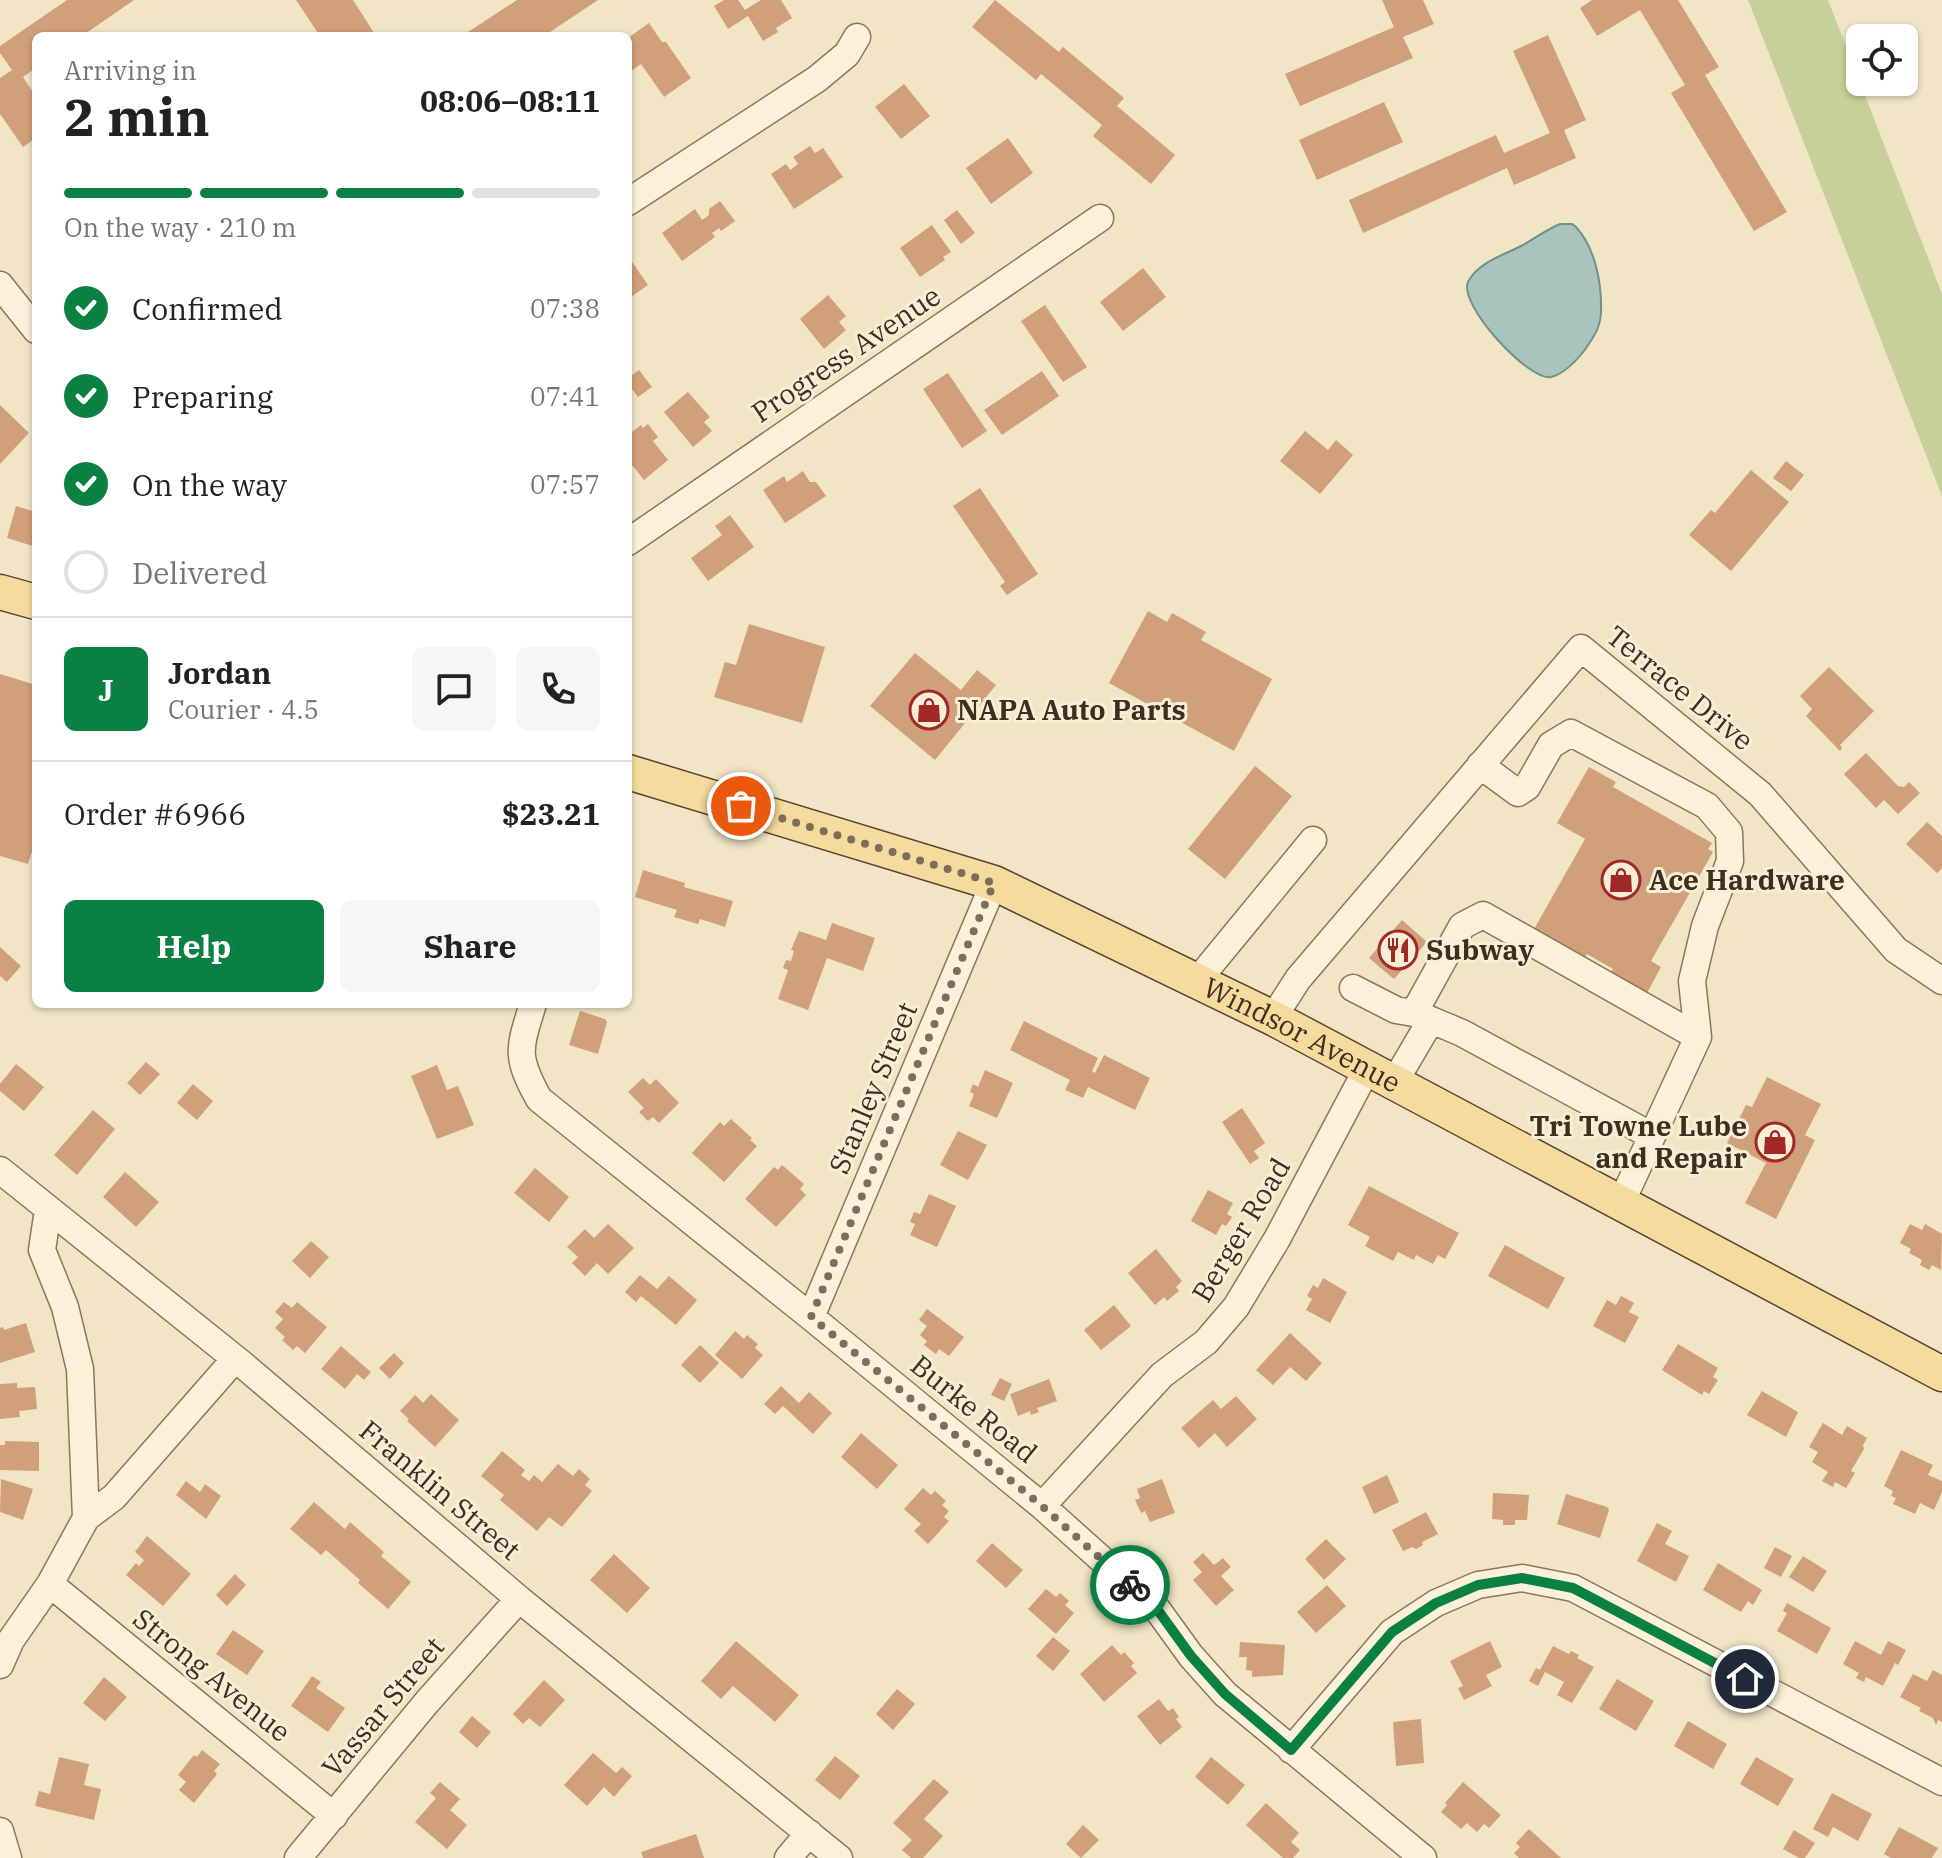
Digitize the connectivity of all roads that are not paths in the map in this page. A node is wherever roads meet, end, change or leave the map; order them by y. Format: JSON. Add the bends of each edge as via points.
{"nodes":[{"id":1,"x":857,"y":37,"type":"dead end"},
{"id":2,"x":632,"y":199,"type":"edge"},
{"id":3,"x":1100,"y":218,"type":"dead end"},
{"id":4,"x":0,"y":285,"type":"edge"},
{"id":5,"x":32,"y":325,"type":"edge"},
{"id":6,"x":632,"y":539,"type":"edge"},
{"id":7,"x":0,"y":592,"type":"edge"},
{"id":8,"x":32,"y":601,"type":"edge"},
{"id":9,"x":1480,"y":765,"type":"junction"},
{"id":10,"x":632,"y":773,"type":"edge"},
{"id":11,"x":1313,"y":840,"type":"dead end"},
{"id":12,"x":994,"y":883,"type":"junction"},
{"id":13,"x":1197,"y":981,"type":"junction"},
{"id":14,"x":1942,"y":981,"type":"edge"},
{"id":15,"x":1353,"y":988,"type":"dead end"},
{"id":16,"x":532,"y":1008,"type":"edge"},
{"id":17,"x":1422,"y":1016,"type":"junction"},
{"id":18,"x":1273,"y":1018,"type":"junction"},
{"id":19,"x":1698,"y":1037,"type":"junction"},
{"id":20,"x":1381,"y":1076,"type":"junction"},
{"id":21,"x":1652,"y":1136,"type":"junction"},
{"id":22,"x":0,"y":1170,"type":"edge"},
{"id":23,"x":1621,"y":1203,"type":"junction"},
{"id":24,"x":48,"y":1210,"type":"junction"},
{"id":25,"x":811,"y":1317,"type":"junction"},
{"id":26,"x":235,"y":1359,"type":"junction"},
{"id":27,"x":1942,"y":1374,"type":"edge"},
{"id":28,"x":1042,"y":1506,"type":"junction"},
{"id":29,"x":86,"y":1518,"type":"junction"},
{"id":30,"x":50,"y":1584,"type":"junction"},
{"id":31,"x":519,"y":1599,"type":"junction"},
{"id":32,"x":0,"y":1665,"type":"edge"},
{"id":33,"x":1291,"y":1750,"type":"junction"},
{"id":34,"x":1942,"y":1782,"type":"edge"},
{"id":35,"x":334,"y":1816,"type":"junction"},
{"id":36,"x":0,"y":1831,"type":"edge"},
{"id":37,"x":809,"y":1833,"type":"junction"},
{"id":38,"x":8,"y":1858,"type":"edge"},
{"id":39,"x":298,"y":1858,"type":"edge"},
{"id":40,"x":788,"y":1858,"type":"edge"},
{"id":41,"x":839,"y":1858,"type":"edge"},
{"id":42,"x":1423,"y":1858,"type":"edge"}],
"edges":[{"from":1,"to":2,"type":"street","via":[[847,54],[817,79]]},
{"from":3,"to":6,"type":"street","name":"Progress Avenue"},
{"from":4,"to":5,"type":"street"},
{"from":7,"to":8,"type":"main road"},
{"from":9,"to":14,"type":"street","name":"Terrace Drive","via":[[1581,648],[1760,794],[1896,950]]},
{"from":9,"to":18,"type":"street","name":"Terrace Drive","via":[[1298,979]]},
{"from":9,"to":19,"type":"street","via":[[1518,793],[1527,787],[1551,745],[1571,733],[1707,806],[1729,832],[1730,861],[1705,926],[1692,981]]},
{"from":10,"to":12,"type":"main road","name":"Windsor Avenue"},
{"from":11,"to":13,"type":"street"},
{"from":12,"to":13,"type":"main road","name":"Windsor Avenue"},
{"from":12,"to":25,"type":"street","name":"Stanley Street"},
{"from":13,"to":18,"type":"main road","name":"Windsor Avenue"},
{"from":15,"to":17,"type":"street","via":[[1396,1010]]},
{"from":16,"to":25,"type":"street","name":"Burke Road","via":[[520,1048],[527,1079],[539,1099]]},
{"from":17,"to":19,"type":"street","name":"Berger Road","via":[[1462,926],[1483,915]]},
{"from":17,"to":20,"type":"street","name":"Berger Road"},
{"from":17,"to":21,"type":"street"},
{"from":18,"to":20,"type":"main road","name":"Windsor Avenue"},
{"from":19,"to":21,"type":"street"},
{"from":20,"to":23,"type":"main road","name":"Windsor Avenue"},
{"from":20,"to":28,"type":"street","name":"Berger Road","via":[[1236,1307],[1206,1342],[1162,1375]]},
{"from":21,"to":23,"type":"street"},
{"from":22,"to":24,"type":"street","name":"Franklin Street"},
{"from":23,"to":27,"type":"main road","name":"Windsor Avenue"},
{"from":24,"to":26,"type":"street","name":"Franklin Street"},
{"from":24,"to":29,"type":"street","via":[[42,1250],[65,1307],[80,1369]]},
{"from":25,"to":28,"type":"street","name":"Burke Road"},
{"from":26,"to":29,"type":"street","via":[[114,1497]]},
{"from":26,"to":31,"type":"street","name":"Franklin Street"},
{"from":28,"to":33,"type":"street","name":"Burke Road","via":[[1157,1609],[1225,1694]]},
{"from":29,"to":30,"type":"street"},
{"from":30,"to":32,"type":"street"},
{"from":30,"to":35,"type":"street","name":"Strong Avenue"},
{"from":31,"to":35,"type":"street","name":"Vassar Street"},
{"from":31,"to":37,"type":"street","name":"Franklin Street"},
{"from":33,"to":34,"type":"street","via":[[1392,1632],[1436,1603],[1478,1585],[1522,1578],[1573,1588]]},
{"from":33,"to":42,"type":"street","name":"Burke Road"},
{"from":35,"to":39,"type":"street","name":"Vassar Street"},
{"from":36,"to":38,"type":"street"},
{"from":37,"to":40,"type":"street"},
{"from":37,"to":41,"type":"street","name":"Franklin Street"}]}
